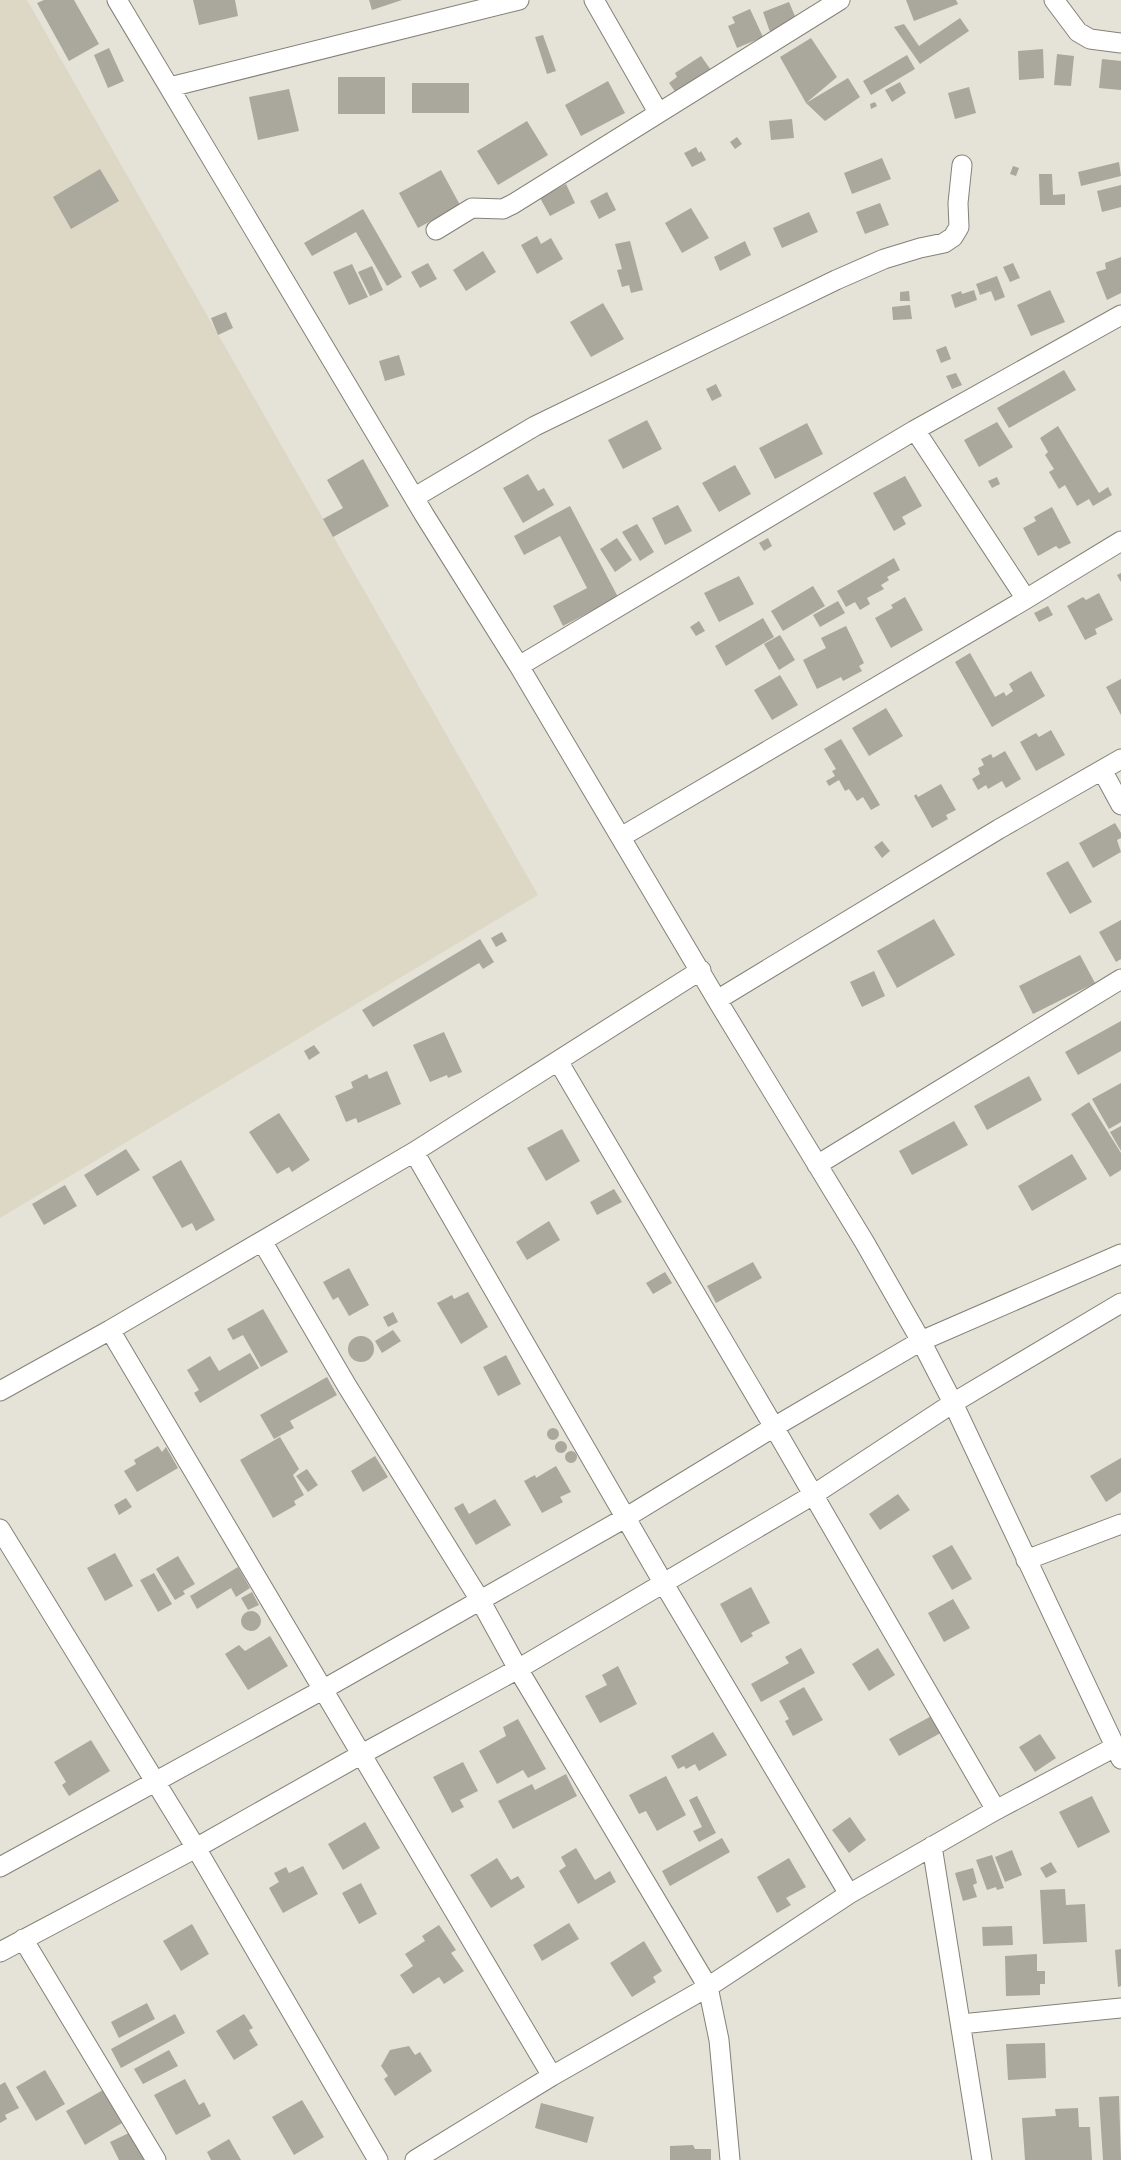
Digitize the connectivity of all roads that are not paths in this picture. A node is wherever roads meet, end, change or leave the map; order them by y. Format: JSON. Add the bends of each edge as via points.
{"nodes":[{"id":1,"x":117,"y":0,"type":"edge"},
{"id":2,"x":519,"y":0,"type":"edge"},
{"id":3,"x":594,"y":0,"type":"edge"},
{"id":4,"x":840,"y":0,"type":"edge"},
{"id":5,"x":1054,"y":0,"type":"edge"},
{"id":6,"x":1121,"y":43,"type":"edge"},
{"id":7,"x":170,"y":87,"type":"junction"},
{"id":8,"x":658,"y":112,"type":"junction"},
{"id":9,"x":962,"y":165,"type":"dead end"},
{"id":10,"x":436,"y":230,"type":"dead end"},
{"id":11,"x":1121,"y":315,"type":"edge"},
{"id":12,"x":915,"y":430,"type":"junction"},
{"id":13,"x":416,"y":497,"type":"junction"},
{"id":14,"x":1121,"y":541,"type":"edge"},
{"id":15,"x":1026,"y":599,"type":"junction"},
{"id":16,"x":519,"y":666,"type":"junction"},
{"id":17,"x":1121,"y":759,"type":"edge"},
{"id":18,"x":1102,"y":770,"type":"junction"},
{"id":19,"x":1121,"y":805,"type":"edge"},
{"id":20,"x":621,"y":837,"type":"junction"},
{"id":21,"x":701,"y":970,"type":"junction"},
{"id":22,"x":1121,"y":979,"type":"edge"},
{"id":23,"x":717,"y":1000,"type":"junction"},
{"id":24,"x":558,"y":1062,"type":"junction"},
{"id":25,"x":414,"y":1152,"type":"junction"},
{"id":26,"x":817,"y":1165,"type":"junction"},
{"id":27,"x":262,"y":1241,"type":"junction"},
{"id":28,"x":1121,"y":1254,"type":"edge"},
{"id":29,"x":1121,"y":1303,"type":"edge"},
{"id":30,"x":110,"y":1330,"type":"junction"},
{"id":31,"x":921,"y":1341,"type":"junction"},
{"id":32,"x":0,"y":1391,"type":"edge"},
{"id":33,"x":953,"y":1403,"type":"junction"},
{"id":34,"x":774,"y":1427,"type":"junction"},
{"id":35,"x":812,"y":1495,"type":"junction"},
{"id":36,"x":625,"y":1518,"type":"junction"},
{"id":37,"x":1121,"y":1524,"type":"edge"},
{"id":38,"x":0,"y":1529,"type":"edge"},
{"id":39,"x":1026,"y":1560,"type":"junction"},
{"id":40,"x":664,"y":1584,"type":"junction"},
{"id":41,"x":480,"y":1600,"type":"junction"},
{"id":42,"x":518,"y":1669,"type":"junction"},
{"id":43,"x":324,"y":1689,"type":"junction"},
{"id":44,"x":1118,"y":1753,"type":"edge"},
{"id":45,"x":362,"y":1754,"type":"junction"},
{"id":46,"x":154,"y":1783,"type":"junction"},
{"id":47,"x":996,"y":1810,"type":"junction"},
{"id":48,"x":932,"y":1846,"type":"junction"},
{"id":49,"x":196,"y":1848,"type":"junction"},
{"id":50,"x":0,"y":1867,"type":"edge"},
{"id":51,"x":849,"y":1894,"type":"junction"},
{"id":52,"x":23,"y":1939,"type":"junction"},
{"id":53,"x":0,"y":1952,"type":"edge"},
{"id":54,"x":708,"y":1987,"type":"junction"},
{"id":55,"x":1121,"y":2008,"type":"edge"},
{"id":56,"x":961,"y":2024,"type":"junction"},
{"id":57,"x":552,"y":2076,"type":"junction"},
{"id":58,"x":156,"y":2160,"type":"edge"},
{"id":59,"x":378,"y":2160,"type":"edge"},
{"id":60,"x":415,"y":2160,"type":"edge"},
{"id":61,"x":730,"y":2160,"type":"edge"},
{"id":62,"x":982,"y":2160,"type":"edge"}],
"edges":[{"from":1,"to":7,"type":"street"},
{"from":2,"to":7,"type":"street"},
{"from":3,"to":8,"type":"street"},
{"from":4,"to":8,"type":"street"},
{"from":5,"to":6,"type":"street","via":[[1078,32],[1090,39]]},
{"from":7,"to":13,"type":"street"},
{"from":8,"to":10,"type":"street","via":[[513,204],[503,209],[472,208]]},
{"from":9,"to":13,"type":"street","via":[[958,202],[959,227],[944,243],[884,259],[836,280],[535,426]]},
{"from":11,"to":12,"type":"street"},
{"from":12,"to":15,"type":"street"},
{"from":12,"to":16,"type":"street"},
{"from":13,"to":16,"type":"street"},
{"from":14,"to":15,"type":"street"},
{"from":15,"to":20,"type":"street"},
{"from":16,"to":20,"type":"street"},
{"from":17,"to":18,"type":"street"},
{"from":18,"to":19,"type":"street"},
{"from":18,"to":23,"type":"street","via":[[992,833]]},
{"from":20,"to":21,"type":"street"},
{"from":21,"to":23,"type":"street"},
{"from":21,"to":24,"type":"street"},
{"from":22,"to":26,"type":"street"},
{"from":23,"to":26,"type":"street"},
{"from":24,"to":25,"type":"street"},
{"from":24,"to":34,"type":"street"},
{"from":25,"to":27,"type":"street"},
{"from":25,"to":36,"type":"street"},
{"from":26,"to":31,"type":"street","via":[[865,1242]]},
{"from":27,"to":30,"type":"street"},
{"from":27,"to":41,"type":"street"},
{"from":28,"to":31,"type":"street"},
{"from":29,"to":33,"type":"street"},
{"from":30,"to":32,"type":"street"},
{"from":30,"to":43,"type":"street"},
{"from":31,"to":33,"type":"street"},
{"from":31,"to":34,"type":"street"},
{"from":33,"to":35,"type":"street"},
{"from":33,"to":39,"type":"street"},
{"from":34,"to":35,"type":"street"},
{"from":34,"to":36,"type":"street"},
{"from":35,"to":40,"type":"street"},
{"from":35,"to":47,"type":"street"},
{"from":36,"to":40,"type":"street"},
{"from":36,"to":41,"type":"street"},
{"from":37,"to":39,"type":"street"},
{"from":38,"to":46,"type":"street"},
{"from":39,"to":44,"type":"street"},
{"from":40,"to":42,"type":"street"},
{"from":40,"to":51,"type":"street"},
{"from":41,"to":42,"type":"street"},
{"from":41,"to":43,"type":"street"},
{"from":42,"to":45,"type":"street"},
{"from":42,"to":54,"type":"street"},
{"from":43,"to":45,"type":"street"},
{"from":43,"to":46,"type":"street"},
{"from":44,"to":47,"type":"street"},
{"from":45,"to":49,"type":"street"},
{"from":45,"to":57,"type":"street"},
{"from":46,"to":49,"type":"street"},
{"from":46,"to":50,"type":"street"},
{"from":47,"to":48,"type":"street"},
{"from":48,"to":51,"type":"street"},
{"from":48,"to":56,"type":"street"},
{"from":49,"to":52,"type":"street"},
{"from":49,"to":59,"type":"street"},
{"from":51,"to":54,"type":"street"},
{"from":52,"to":53,"type":"street"},
{"from":52,"to":58,"type":"street"},
{"from":54,"to":57,"type":"street"},
{"from":54,"to":61,"type":"street","via":[[719,2040]]},
{"from":55,"to":56,"type":"street"},
{"from":56,"to":62,"type":"street"},
{"from":57,"to":60,"type":"street"}]}
